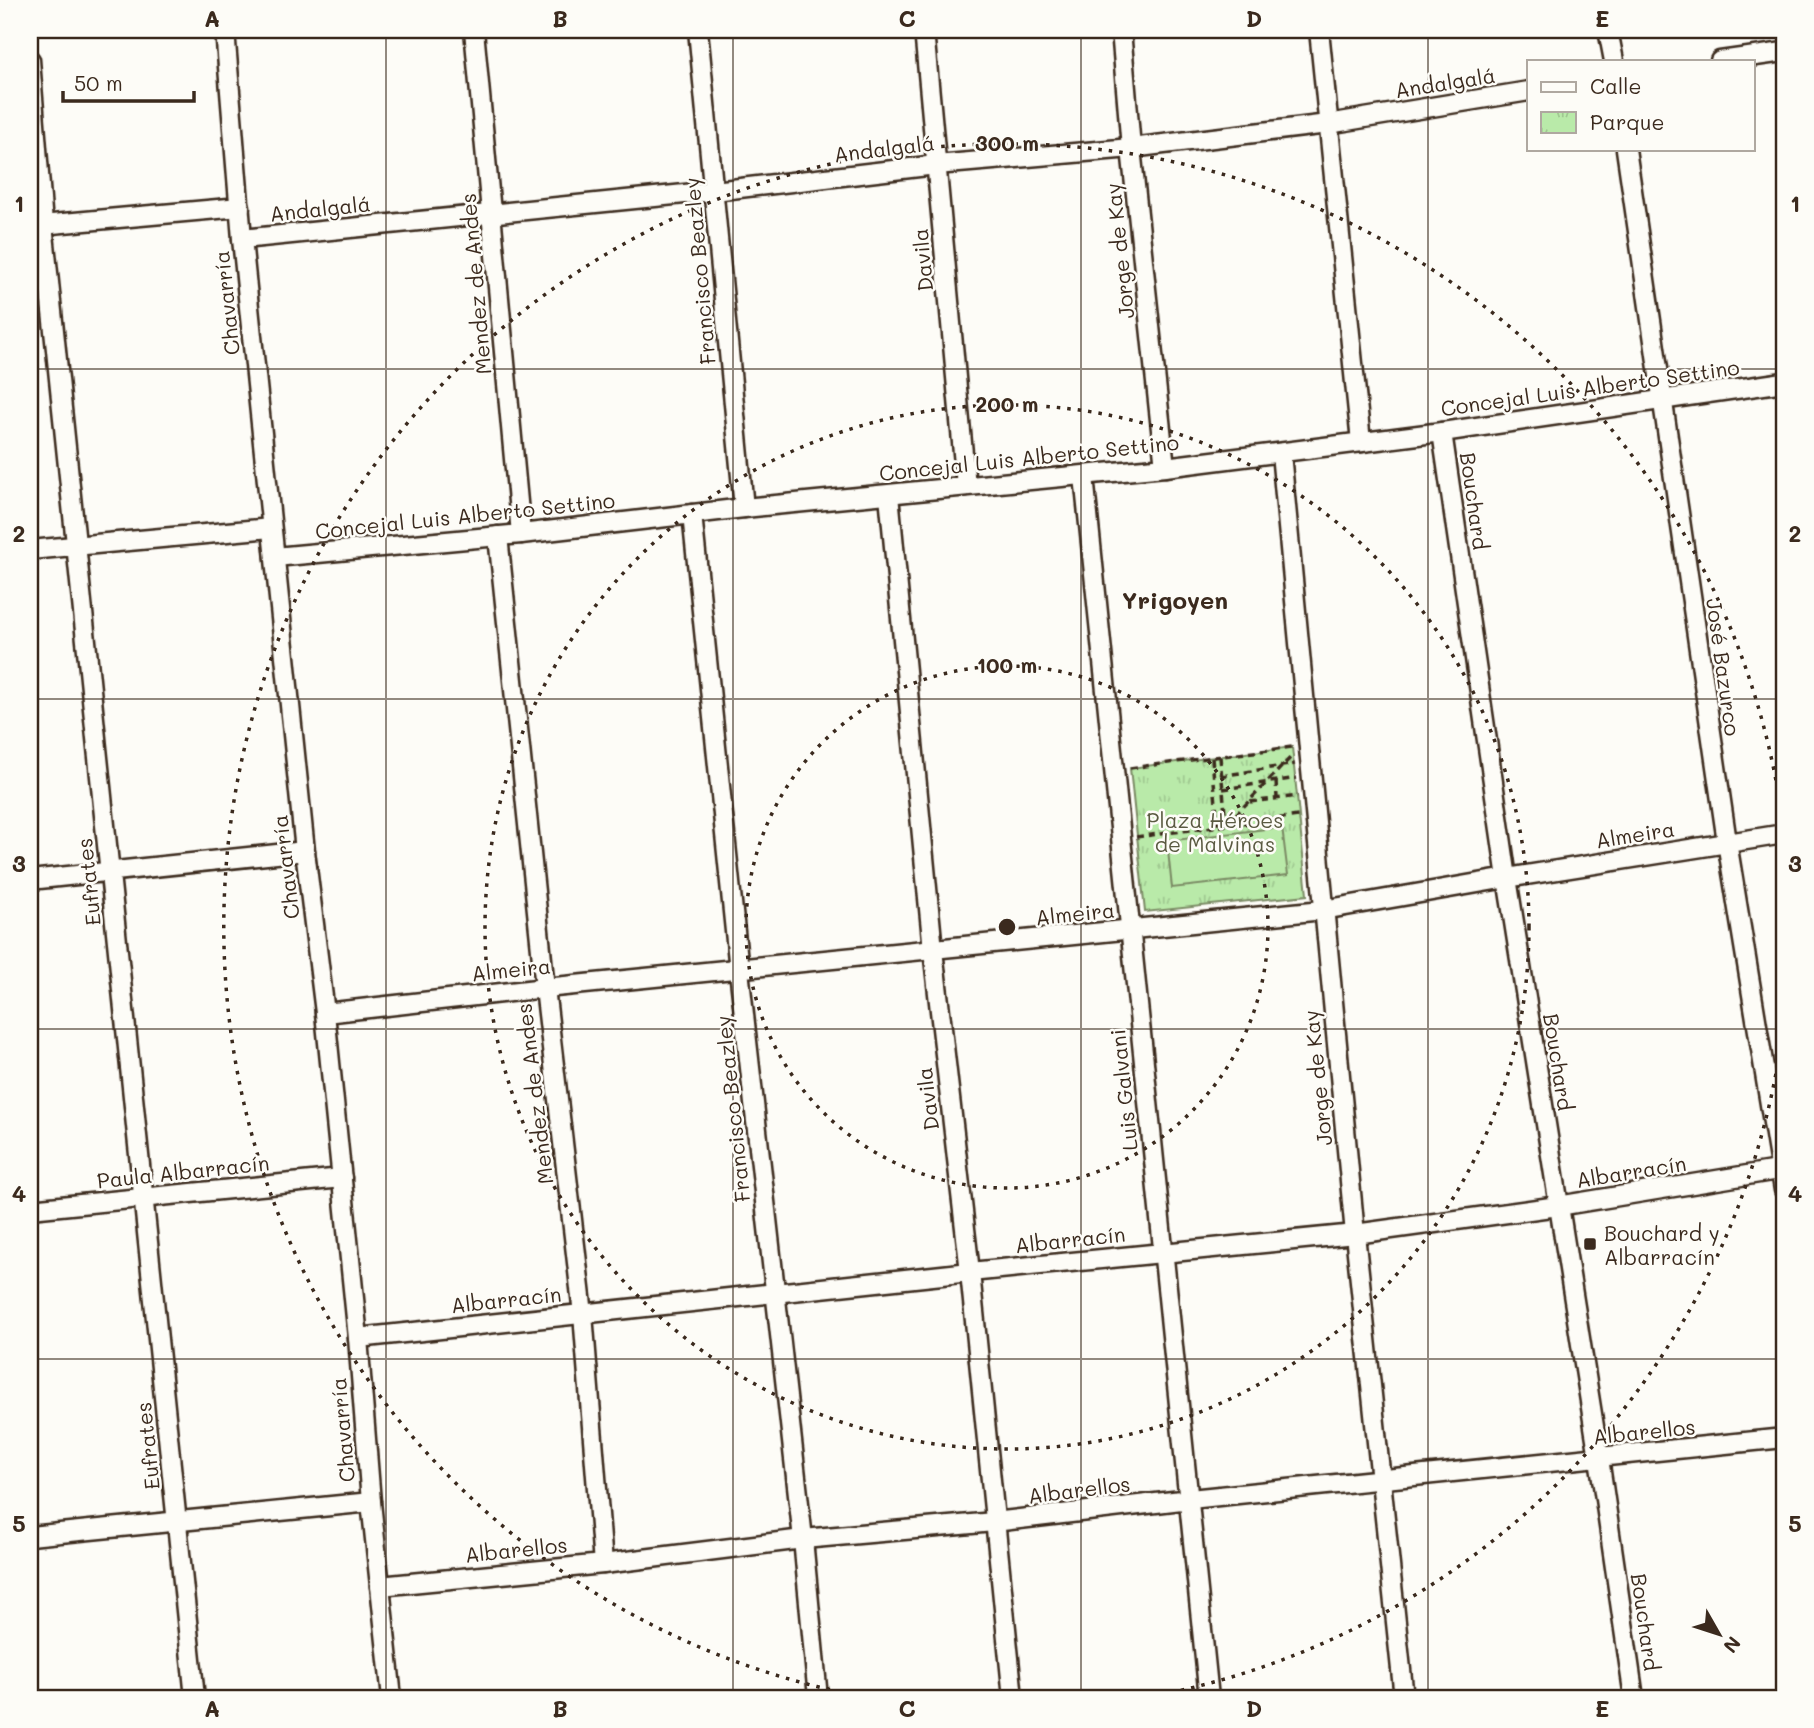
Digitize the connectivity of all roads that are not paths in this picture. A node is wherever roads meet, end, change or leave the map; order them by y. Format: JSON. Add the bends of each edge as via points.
{"nodes":[{"id":1,"x":225,"y":30,"type":"edge"},
{"id":2,"x":474,"y":30,"type":"edge"},
{"id":3,"x":698,"y":30,"type":"edge"},
{"id":4,"x":924,"y":30,"type":"edge"},
{"id":5,"x":1121,"y":30,"type":"edge"},
{"id":6,"x":1319,"y":30,"type":"edge"},
{"id":7,"x":1608,"y":30,"type":"edge"},
{"id":8,"x":1784,"y":52,"type":"edge"},
{"id":9,"x":30,"y":60,"type":"edge"},
{"id":10,"x":1614,"y":60,"type":"edge"},
{"id":11,"x":1727,"y":60,"type":"edge"},
{"id":12,"x":1527,"y":91,"type":"edge"},
{"id":13,"x":1328,"y":124,"type":"junction"},
{"id":14,"x":1131,"y":148,"type":"junction"},
{"id":15,"x":1626,"y":150,"type":"edge"},
{"id":16,"x":936,"y":165,"type":"junction"},
{"id":17,"x":714,"y":191,"type":"junction"},
{"id":18,"x":240,"y":207,"type":"junction"},
{"id":19,"x":492,"y":213,"type":"junction"},
{"id":20,"x":36,"y":225,"type":"edge"},
{"id":21,"x":242,"y":239,"type":"junction"},
{"id":22,"x":1784,"y":382,"type":"edge"},
{"id":23,"x":1661,"y":401,"type":"junction"},
{"id":24,"x":1442,"y":432,"type":"junction"},
{"id":25,"x":1361,"y":442,"type":"junction"},
{"id":26,"x":1281,"y":453,"type":"junction"},
{"id":27,"x":1165,"y":467,"type":"junction"},
{"id":28,"x":1084,"y":476,"type":"junction"},
{"id":29,"x":966,"y":486,"type":"junction"},
{"id":30,"x":889,"y":495,"type":"junction"},
{"id":31,"x":744,"y":508,"type":"junction"},
{"id":32,"x":692,"y":514,"type":"junction"},
{"id":33,"x":271,"y":528,"type":"junction"},
{"id":34,"x":521,"y":534,"type":"junction"},
{"id":35,"x":498,"y":536,"type":"junction"},
{"id":36,"x":76,"y":545,"type":"junction"},
{"id":37,"x":30,"y":550,"type":"edge"},
{"id":38,"x":275,"y":557,"type":"junction"},
{"id":39,"x":1784,"y":834,"type":"edge"},
{"id":40,"x":1727,"y":842,"type":"junction"},
{"id":41,"x":305,"y":851,"type":"junction"},
{"id":42,"x":110,"y":872,"type":"junction"},
{"id":43,"x":1507,"y":878,"type":"junction"},
{"id":44,"x":30,"y":880,"type":"edge"},
{"id":45,"x":1323,"y":910,"type":"junction"},
{"id":46,"x":1129,"y":931,"type":"junction"},
{"id":47,"x":933,"y":950,"type":"junction"},
{"id":48,"x":739,"y":970,"type":"junction"},
{"id":49,"x":545,"y":988,"type":"junction"},
{"id":50,"x":326,"y":1013,"type":"junction"},
{"id":51,"x":1783,"y":1169,"type":"edge"},
{"id":52,"x":342,"y":1178,"type":"junction"},
{"id":53,"x":1784,"y":1190,"type":"edge"},
{"id":54,"x":142,"y":1199,"type":"junction"},
{"id":55,"x":1558,"y":1206,"type":"junction"},
{"id":56,"x":30,"y":1209,"type":"edge"},
{"id":57,"x":1355,"y":1234,"type":"junction"},
{"id":58,"x":1163,"y":1252,"type":"junction"},
{"id":59,"x":970,"y":1272,"type":"junction"},
{"id":60,"x":775,"y":1293,"type":"junction"},
{"id":61,"x":583,"y":1314,"type":"junction"},
{"id":62,"x":358,"y":1338,"type":"junction"},
{"id":63,"x":1784,"y":1438,"type":"edge"},
{"id":64,"x":1599,"y":1458,"type":"junction"},
{"id":65,"x":1382,"y":1480,"type":"junction"},
{"id":66,"x":1189,"y":1499,"type":"junction"},
{"id":67,"x":371,"y":1502,"type":"junction"},
{"id":68,"x":178,"y":1521,"type":"junction"},
{"id":69,"x":994,"y":1522,"type":"junction"},
{"id":70,"x":30,"y":1536,"type":"edge"},
{"id":71,"x":803,"y":1539,"type":"junction"},
{"id":72,"x":603,"y":1564,"type":"junction"},
{"id":73,"x":380,"y":1586,"type":"junction"},
{"id":74,"x":195,"y":1698,"type":"edge"},
{"id":75,"x":392,"y":1698,"type":"edge"},
{"id":76,"x":818,"y":1698,"type":"edge"},
{"id":77,"x":1013,"y":1698,"type":"edge"},
{"id":78,"x":1209,"y":1698,"type":"edge"},
{"id":79,"x":1404,"y":1698,"type":"edge"},
{"id":80,"x":1634,"y":1698,"type":"edge"}],
"edges":[{"from":1,"to":18,"type":"street","name":"Chavarría"},
{"from":2,"to":19,"type":"street","name":"Mendez de Andes"},
{"from":3,"to":17,"type":"street","name":"Francisco Beazley"},
{"from":4,"to":16,"type":"street","name":"Davila"},
{"from":5,"to":14,"type":"street","name":"Jorge de Kay"},
{"from":6,"to":13,"type":"street"},
{"from":7,"to":10,"type":"street"},
{"from":8,"to":11,"type":"street"},
{"from":9,"to":20,"type":"street","name":"Eufrates"},
{"from":12,"to":13,"type":"street","name":"Andalgalá"},
{"from":13,"to":14,"type":"street","name":"Andalgalá"},
{"from":13,"to":25,"type":"street"},
{"from":14,"to":16,"type":"street","name":"Andalgalá"},
{"from":14,"to":27,"type":"street","name":"Jorge de Kay"},
{"from":15,"to":23,"type":"street","name":"José Bazurco"},
{"from":16,"to":17,"type":"street","name":"Andalgalá"},
{"from":16,"to":29,"type":"street","name":"Davila"},
{"from":17,"to":19,"type":"street","name":"Andalgalá"},
{"from":17,"to":31,"type":"street","name":"Francisco Beazley"},
{"from":18,"to":20,"type":"street","name":"Andalgalá"},
{"from":18,"to":21,"type":"street","name":"Chavarría"},
{"from":19,"to":21,"type":"street","name":"Andalgalá"},
{"from":19,"to":34,"type":"street","name":"Mendez de Andes"},
{"from":20,"to":36,"type":"street","name":"Eufrates"},
{"from":21,"to":33,"type":"street","name":"Chavarría"},
{"from":22,"to":23,"type":"street","name":"Concejal Luis Alberto Settino"},
{"from":23,"to":24,"type":"street","name":"Concejal Luis Alberto Settino"},
{"from":23,"to":40,"type":"street","name":"José Bazurco"},
{"from":24,"to":25,"type":"street","name":"Concejal Luis Alberto Settino"},
{"from":24,"to":43,"type":"street","name":"Bouchard"},
{"from":25,"to":26,"type":"street","name":"Concejal Luis Alberto Settino"},
{"from":26,"to":27,"type":"street","name":"Concejal Luis Alberto Settino"},
{"from":26,"to":45,"type":"street","name":"Jorge de Kay"},
{"from":27,"to":28,"type":"street","name":"Concejal Luis Alberto Settino"},
{"from":28,"to":29,"type":"street","name":"Concejal Luis Alberto Settino"},
{"from":28,"to":46,"type":"street","name":"Luis Galvani"},
{"from":29,"to":30,"type":"street","name":"Concejal Luis Alberto Settino"},
{"from":30,"to":31,"type":"street","name":"Concejal Luis Alberto Settino"},
{"from":30,"to":47,"type":"street","name":"Davila"},
{"from":31,"to":32,"type":"street","name":"Concejal Luis Alberto Settino"},
{"from":32,"to":34,"type":"street","name":"Concejal Luis Alberto Settino"},
{"from":32,"to":48,"type":"street","name":"Francisco Beazley"},
{"from":33,"to":36,"type":"street"},
{"from":33,"to":38,"type":"street","name":"Chavarría"},
{"from":34,"to":35,"type":"street","name":"Concejal Luis Alberto Settino"},
{"from":35,"to":38,"type":"street","name":"Concejal Luis Alberto Settino"},
{"from":35,"to":49,"type":"street","name":"Mendez de Andes"},
{"from":36,"to":37,"type":"street"},
{"from":36,"to":42,"type":"street","name":"Eufrates"},
{"from":38,"to":41,"type":"street","name":"Chavarría"},
{"from":39,"to":40,"type":"street","name":"Almeira"},
{"from":40,"to":43,"type":"street","name":"Almeira"},
{"from":40,"to":51,"type":"street","name":"José Bazurco"},
{"from":41,"to":42,"type":"street"},
{"from":41,"to":50,"type":"street","name":"Chavarría"},
{"from":42,"to":44,"type":"street"},
{"from":42,"to":54,"type":"street","name":"Eufrates"},
{"from":43,"to":45,"type":"street","name":"Almeira"},
{"from":43,"to":55,"type":"street","name":"Bouchard"},
{"from":45,"to":46,"type":"street","name":"Almeira"},
{"from":45,"to":57,"type":"street","name":"Jorge de Kay"},
{"from":46,"to":47,"type":"street","name":"Almeira"},
{"from":46,"to":58,"type":"street","name":"Luis Galvani"},
{"from":47,"to":48,"type":"street","name":"Almeira"},
{"from":47,"to":59,"type":"street","name":"Davila"},
{"from":48,"to":49,"type":"street","name":"Almeira"},
{"from":48,"to":60,"type":"street","name":"Francisco Beazley"},
{"from":49,"to":50,"type":"street","name":"Almeira"},
{"from":49,"to":61,"type":"street","name":"Mendez de Andes"},
{"from":50,"to":52,"type":"street","name":"Chavarría"},
{"from":51,"to":53,"type":"street","name":"José Bazurco"},
{"from":51,"to":55,"type":"street","name":"Albarracín"},
{"from":52,"to":54,"type":"street","name":"Paula Albarracín"},
{"from":52,"to":62,"type":"street","name":"Chavarría"},
{"from":54,"to":56,"type":"street","name":"Paula Albarracín"},
{"from":54,"to":68,"type":"street","name":"Eufrates"},
{"from":55,"to":57,"type":"street","name":"Albarracín"},
{"from":55,"to":64,"type":"street","name":"Bouchard"},
{"from":57,"to":58,"type":"street","name":"Albarracín"},
{"from":57,"to":65,"type":"street","name":"Jorge de Kay"},
{"from":58,"to":59,"type":"street","name":"Albarracín"},
{"from":58,"to":66,"type":"street","name":"Luis Galvani"},
{"from":59,"to":60,"type":"street","name":"Albarracín"},
{"from":59,"to":69,"type":"street","name":"Davila"},
{"from":60,"to":61,"type":"street","name":"Albarracín"},
{"from":60,"to":71,"type":"street","name":"Francisco Beazley"},
{"from":61,"to":62,"type":"street","name":"Albarracín"},
{"from":61,"to":72,"type":"street","name":"Mendez de Andes"},
{"from":62,"to":67,"type":"street","name":"Chavarría"},
{"from":63,"to":64,"type":"street","name":"Albarellos"},
{"from":64,"to":65,"type":"street","name":"Albarellos"},
{"from":64,"to":80,"type":"street","name":"Bouchard"},
{"from":65,"to":66,"type":"street","name":"Albarellos"},
{"from":65,"to":79,"type":"street","name":"Jorge de Kay"},
{"from":66,"to":69,"type":"street","name":"Albarellos"},
{"from":66,"to":78,"type":"street","name":"Luis Galvani"},
{"from":67,"to":68,"type":"street"},
{"from":67,"to":73,"type":"street","name":"Chavarría"},
{"from":68,"to":70,"type":"street"},
{"from":68,"to":74,"type":"street","name":"Eufrates"},
{"from":69,"to":71,"type":"street","name":"Albarellos"},
{"from":69,"to":77,"type":"street","name":"Davila"},
{"from":71,"to":72,"type":"street","name":"Albarellos"},
{"from":71,"to":76,"type":"street","name":"Francisco Beazley"},
{"from":72,"to":73,"type":"street","name":"Albarellos"},
{"from":73,"to":75,"type":"street","name":"Chavarría"}]}
